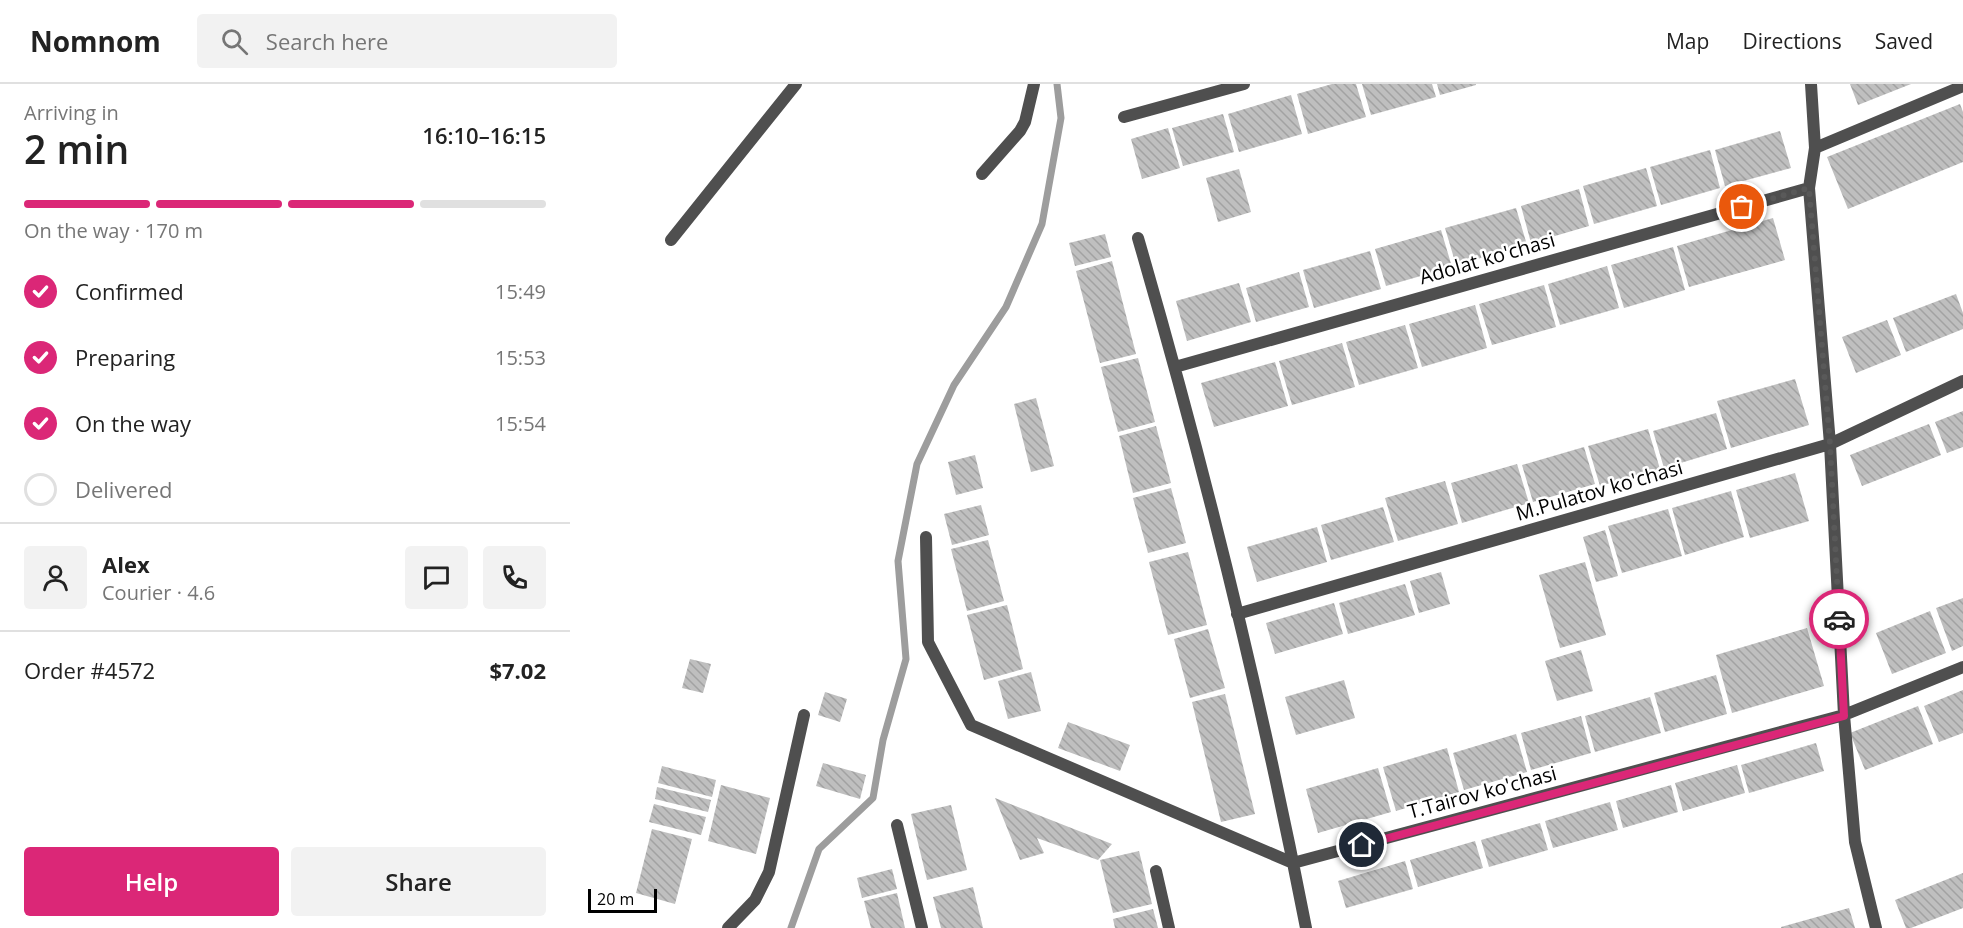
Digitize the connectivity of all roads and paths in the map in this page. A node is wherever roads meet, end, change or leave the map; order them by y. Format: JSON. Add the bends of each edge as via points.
{"nodes":[{"id":1,"x":796,"y":84,"type":"edge"},
{"id":2,"x":1034,"y":84,"type":"edge"},
{"id":3,"x":1244,"y":84,"type":"edge"},
{"id":4,"x":1811,"y":84,"type":"edge"},
{"id":5,"x":1963,"y":86,"type":"edge"},
{"id":6,"x":1124,"y":117,"type":"dead end"},
{"id":7,"x":1815,"y":148,"type":"junction"},
{"id":8,"x":982,"y":174,"type":"dead end"},
{"id":9,"x":1809,"y":188,"type":"junction"},
{"id":10,"x":1138,"y":238,"type":"dead end"},
{"id":11,"x":671,"y":240,"type":"dead end"},
{"id":12,"x":1175,"y":367,"type":"junction"},
{"id":13,"x":1963,"y":381,"type":"edge"},
{"id":14,"x":1830,"y":444,"type":"junction"},
{"id":15,"x":926,"y":537,"type":"dead end"},
{"id":16,"x":1237,"y":614,"type":"junction"},
{"id":17,"x":1963,"y":667,"type":"edge"},
{"id":18,"x":804,"y":715,"type":"dead end"},
{"id":19,"x":1844,"y":716,"type":"junction"},
{"id":20,"x":897,"y":825,"type":"dead end"},
{"id":21,"x":1293,"y":863,"type":"junction"},
{"id":22,"x":1156,"y":871,"type":"dead end"},
{"id":23,"x":728,"y":928,"type":"edge"},
{"id":24,"x":922,"y":928,"type":"edge"},
{"id":25,"x":1169,"y":928,"type":"edge"},
{"id":26,"x":1306,"y":928,"type":"edge"},
{"id":27,"x":1876,"y":928,"type":"edge"}],
"edges":[{"from":1,"to":11,"type":"street"},
{"from":2,"to":8,"type":"street","via":[[1020,131]]},
{"from":3,"to":6,"type":"street"},
{"from":4,"to":7,"type":"street"},
{"from":5,"to":7,"type":"street"},
{"from":7,"to":9,"type":"street"},
{"from":9,"to":12,"type":"street","name":"Adolat ko'chasi"},
{"from":9,"to":14,"type":"street"},
{"from":10,"to":12,"type":"street"},
{"from":12,"to":16,"type":"street"},
{"from":13,"to":14,"type":"street","name":"M.Pulatov ko'chasi"},
{"from":14,"to":16,"type":"street","name":"M.Pulatov ko'chasi"},
{"from":14,"to":19,"type":"street"},
{"from":15,"to":21,"type":"street","via":[[928,642],[971,725]]},
{"from":16,"to":21,"type":"street"},
{"from":17,"to":19,"type":"street","name":"T.Tairov ko'chasi"},
{"from":18,"to":23,"type":"street","via":[[769,872],[755,900]]},
{"from":19,"to":21,"type":"street","name":"T.Tairov ko'chasi"},
{"from":19,"to":27,"type":"street","via":[[1855,842]]},
{"from":20,"to":24,"type":"street"},
{"from":21,"to":26,"type":"street"},
{"from":22,"to":25,"type":"street"}]}
